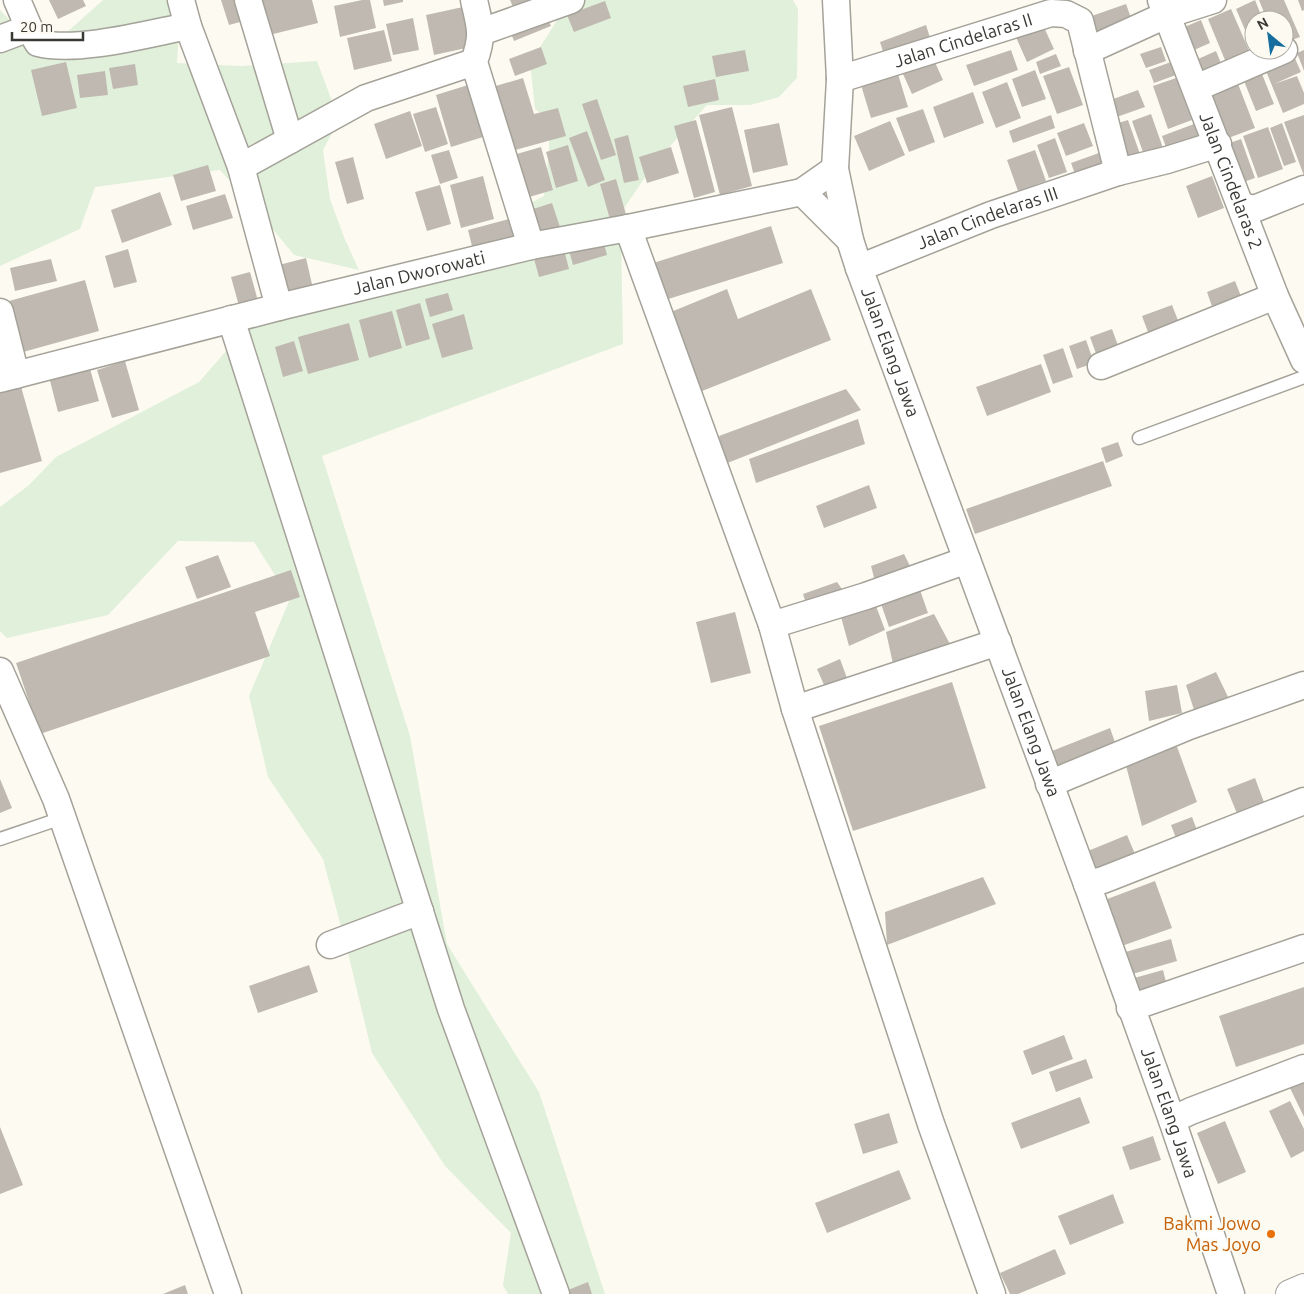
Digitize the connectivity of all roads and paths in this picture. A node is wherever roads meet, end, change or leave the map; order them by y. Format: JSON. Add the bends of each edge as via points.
{"nodes":[{"id":1,"x":17,"y":0,"type":"edge"},
{"id":2,"x":181,"y":0,"type":"edge"},
{"id":3,"x":248,"y":0,"type":"edge"},
{"id":4,"x":474,"y":0,"type":"edge"},
{"id":5,"x":572,"y":0,"type":"edge"},
{"id":6,"x":836,"y":0,"type":"edge"},
{"id":7,"x":1213,"y":0,"type":"edge"},
{"id":8,"x":1164,"y":8,"type":"edge"},
{"id":9,"x":188,"y":26,"type":"junction"},
{"id":10,"x":29,"y":28,"type":"junction"},
{"id":11,"x":481,"y":32,"type":"junction"},
{"id":12,"x":0,"y":38,"type":"edge"},
{"id":13,"x":1087,"y":51,"type":"junction"},
{"id":14,"x":1261,"y":60,"type":"edge"},
{"id":15,"x":474,"y":62,"type":"junction"},
{"id":16,"x":840,"y":78,"type":"junction"},
{"id":17,"x":1196,"y":88,"type":"junction"},
{"id":18,"x":290,"y":140,"type":"junction"},
{"id":19,"x":1218,"y":144,"type":"junction"},
{"id":20,"x":241,"y":167,"type":"junction"},
{"id":21,"x":835,"y":169,"type":"junction"},
{"id":22,"x":1118,"y":172,"type":"junction"},
{"id":23,"x":1304,"y":189,"type":"edge"},
{"id":24,"x":802,"y":192,"type":"junction"},
{"id":25,"x":1241,"y":206,"type":"junction"},
{"id":26,"x":628,"y":228,"type":"junction"},
{"id":27,"x":850,"y":240,"type":"junction"},
{"id":28,"x":531,"y":246,"type":"junction"},
{"id":29,"x":859,"y":268,"type":"junction"},
{"id":30,"x":1275,"y":296,"type":"junction"},
{"id":31,"x":279,"y":307,"type":"junction"},
{"id":32,"x":0,"y":312,"type":"edge"},
{"id":33,"x":231,"y":319,"type":"junction"},
{"id":34,"x":1304,"y":360,"type":"edge"},
{"id":35,"x":1101,"y":366,"type":"dead end"},
{"id":36,"x":8,"y":377,"type":"edge"},
{"id":37,"x":1304,"y":377,"type":"edge"},
{"id":38,"x":1140,"y":438,"type":"dead end"},
{"id":39,"x":967,"y":560,"type":"junction"},
{"id":40,"x":772,"y":625,"type":"junction"},
{"id":41,"x":998,"y":642,"type":"junction"},
{"id":42,"x":0,"y":670,"type":"edge"},
{"id":43,"x":1304,"y":685,"type":"edge"},
{"id":44,"x":795,"y":709,"type":"junction"},
{"id":45,"x":1049,"y":784,"type":"junction"},
{"id":46,"x":1304,"y":801,"type":"edge"},
{"id":47,"x":62,"y":818,"type":"junction"},
{"id":48,"x":0,"y":839,"type":"edge"},
{"id":49,"x":1087,"y":884,"type":"junction"},
{"id":50,"x":420,"y":911,"type":"junction"},
{"id":51,"x":330,"y":945,"type":"dead end"},
{"id":52,"x":1304,"y":948,"type":"edge"},
{"id":53,"x":1130,"y":1008,"type":"junction"},
{"id":54,"x":1304,"y":1068,"type":"edge"},
{"id":55,"x":1172,"y":1120,"type":"junction"},
{"id":56,"x":1304,"y":1288,"type":"edge"},
{"id":57,"x":228,"y":1294,"type":"edge"},
{"id":58,"x":556,"y":1294,"type":"edge"},
{"id":59,"x":992,"y":1294,"type":"edge"},
{"id":60,"x":1232,"y":1294,"type":"edge"},
{"id":61,"x":1290,"y":1294,"type":"edge"}],
"edges":[{"from":1,"to":10,"type":"street"},
{"from":2,"to":9,"type":"street"},
{"from":3,"to":18,"type":"street"},
{"from":4,"to":11,"type":"street"},
{"from":5,"to":11,"type":"street"},
{"from":6,"to":16,"type":"street","name":"Jalan Elang Jawa"},
{"from":7,"to":8,"type":"street"},
{"from":8,"to":13,"type":"street"},
{"from":8,"to":17,"type":"street","name":"Jalan Cindelaras 2"},
{"from":9,"to":10,"type":"street","via":[[78,45],[51,46],[38,42]]},
{"from":9,"to":20,"type":"street"},
{"from":10,"to":12,"type":"street"},
{"from":11,"to":15,"type":"street"},
{"from":13,"to":16,"type":"street","name":"Jalan Cindelaras II","via":[[1080,21],[1066,14],[1051,13]]},
{"from":13,"to":22,"type":"street","name":"Jalan Cindelaras II"},
{"from":14,"to":17,"type":"street"},
{"from":15,"to":18,"type":"street","via":[[366,98]]},
{"from":15,"to":28,"type":"street"},
{"from":16,"to":21,"type":"street","name":"Jalan Elang Jawa"},
{"from":17,"to":19,"type":"street","name":"Jalan Cindelaras 2"},
{"from":18,"to":20,"type":"street"},
{"from":19,"to":22,"type":"street","name":"Jalan Cindelaras III"},
{"from":19,"to":25,"type":"street","name":"Jalan Cindelaras 2"},
{"from":20,"to":31,"type":"street"},
{"from":21,"to":24,"type":"street","name":"Jalan Dworowati"},
{"from":21,"to":27,"type":"street","name":"Jalan Elang Jawa"},
{"from":22,"to":29,"type":"street","name":"Jalan Cindelaras III","via":[[991,215]]},
{"from":23,"to":25,"type":"street","via":[[1254,208]]},
{"from":24,"to":26,"type":"street","name":"Jalan Dworowati"},
{"from":24,"to":27,"type":"street"},
{"from":25,"to":30,"type":"street","name":"Jalan Cindelaras 2"},
{"from":26,"to":28,"type":"street","name":"Jalan Dworowati"},
{"from":26,"to":40,"type":"street"},
{"from":27,"to":29,"type":"street","name":"Jalan Elang Jawa"},
{"from":28,"to":31,"type":"street","name":"Jalan Dworowati"},
{"from":29,"to":39,"type":"street","name":"Jalan Elang Jawa"},
{"from":30,"to":34,"type":"street","name":"Jalan Cindelaras 2"},
{"from":30,"to":35,"type":"street"},
{"from":31,"to":33,"type":"street","name":"Jalan Dworowati"},
{"from":32,"to":36,"type":"street"},
{"from":33,"to":36,"type":"street","name":"Jalan Dworowati"},
{"from":33,"to":50,"type":"street"},
{"from":37,"to":38,"type":"lane"},
{"from":39,"to":40,"type":"street"},
{"from":39,"to":41,"type":"street","name":"Jalan Elang Jawa"},
{"from":40,"to":44,"type":"street"},
{"from":41,"to":44,"type":"street"},
{"from":41,"to":45,"type":"street","name":"Jalan Elang Jawa"},
{"from":42,"to":47,"type":"street"},
{"from":43,"to":45,"type":"street","via":[[1189,726]]},
{"from":44,"to":59,"type":"street","via":[[931,1124]]},
{"from":45,"to":49,"type":"street","name":"Jalan Elang Jawa"},
{"from":46,"to":49,"type":"street"},
{"from":47,"to":48,"type":"lane"},
{"from":47,"to":57,"type":"street"},
{"from":49,"to":53,"type":"street","name":"Jalan Elang Jawa"},
{"from":50,"to":51,"type":"street"},
{"from":50,"to":58,"type":"street","via":[[451,1009]]},
{"from":52,"to":53,"type":"street"},
{"from":53,"to":55,"type":"street","name":"Jalan Elang Jawa"},
{"from":54,"to":55,"type":"street"},
{"from":55,"to":60,"type":"street","name":"Jalan Elang Jawa"},
{"from":56,"to":61,"type":"main road"}]}
